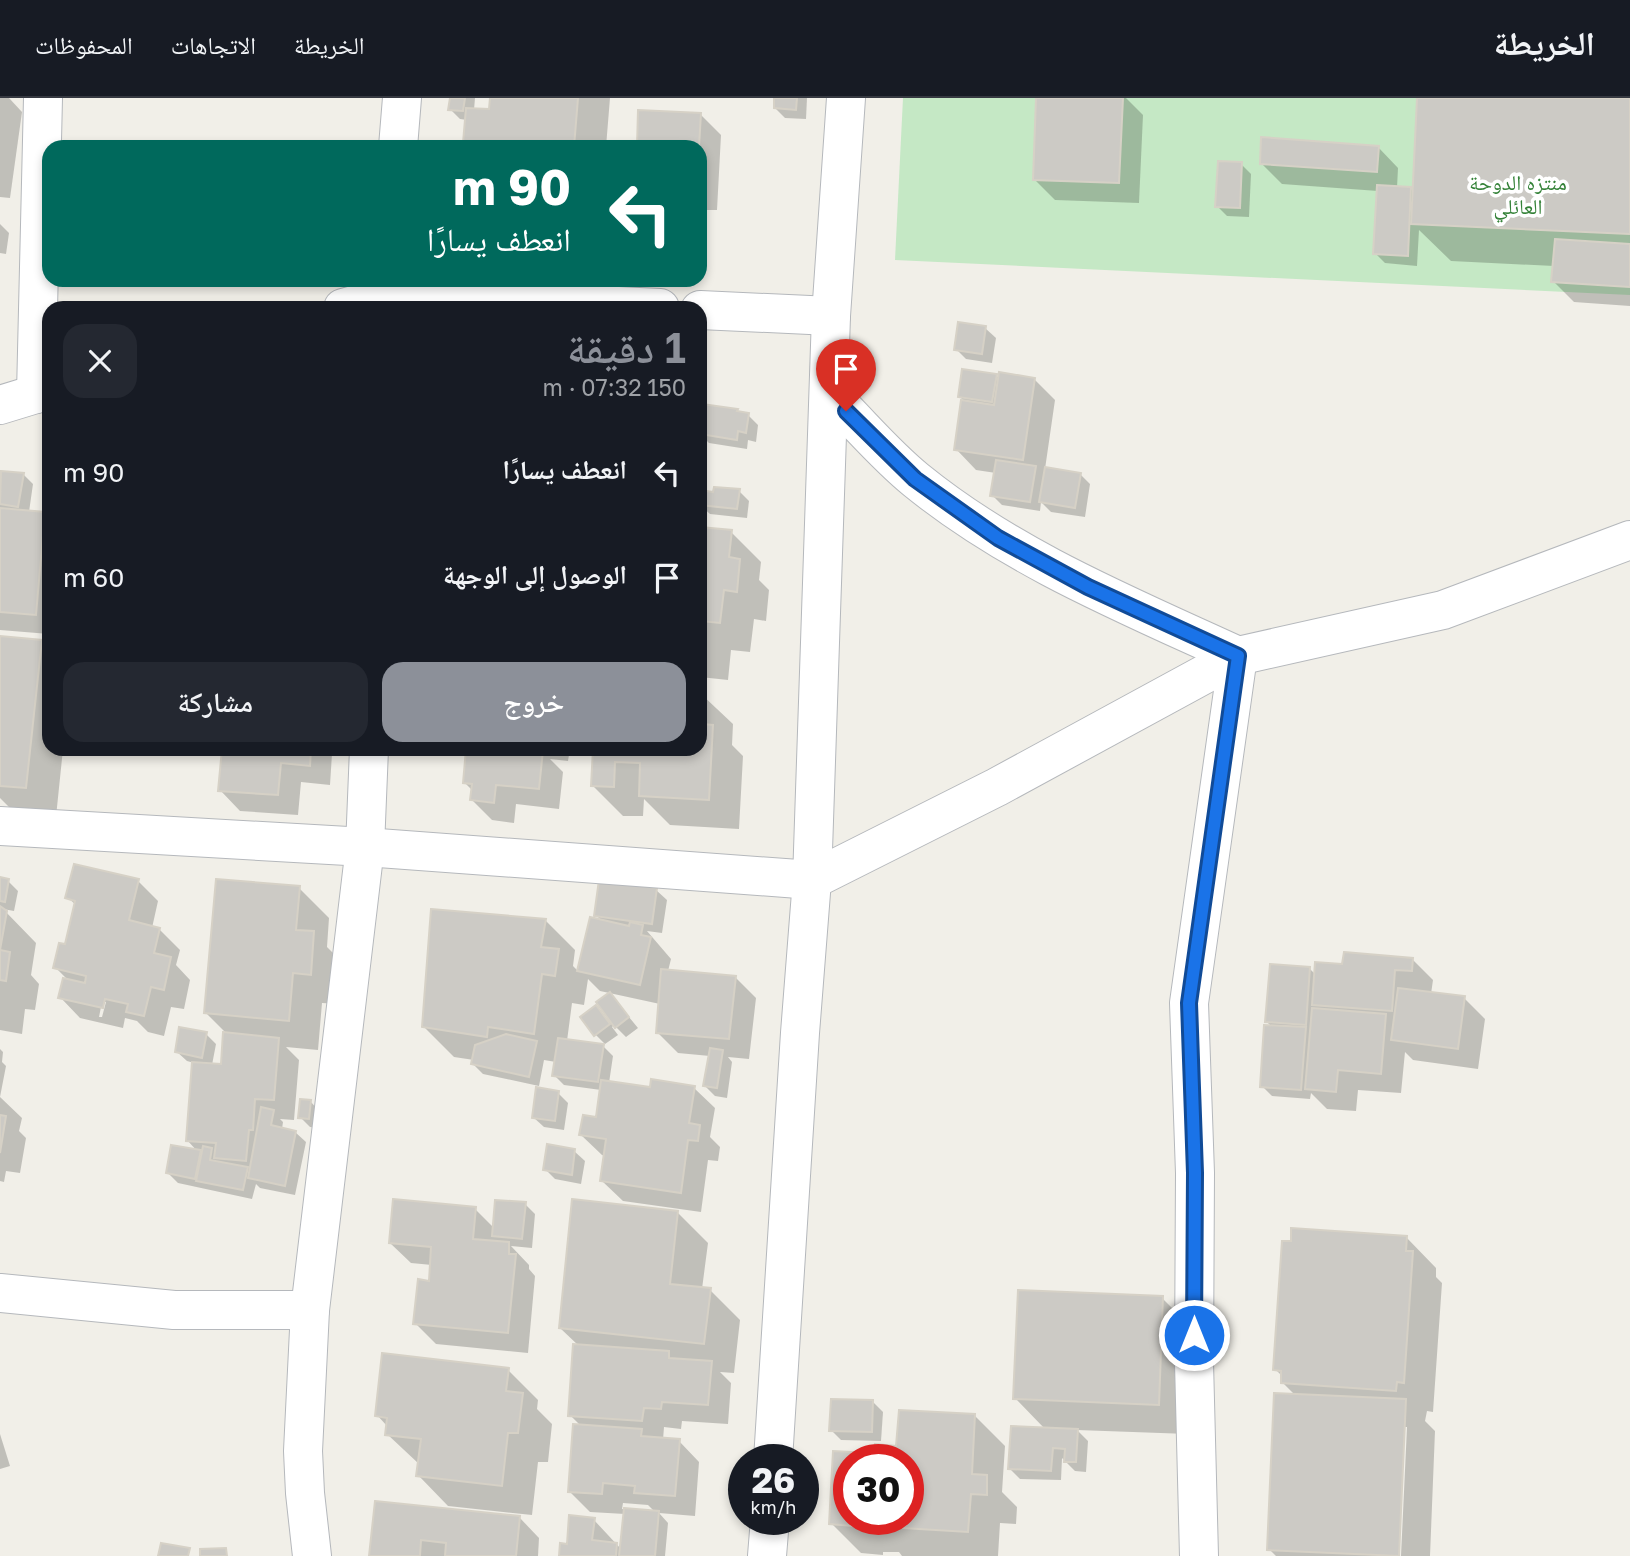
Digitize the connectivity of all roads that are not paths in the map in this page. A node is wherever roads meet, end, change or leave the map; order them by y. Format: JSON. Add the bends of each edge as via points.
{"nodes":[{"id":1,"x":43,"y":98,"type":"edge"},
{"id":2,"x":401,"y":98,"type":"edge"},
{"id":3,"x":846,"y":98,"type":"edge"},
{"id":4,"x":43,"y":140,"type":"edge"},
{"id":5,"x":398,"y":140,"type":"edge"},
{"id":6,"x":389,"y":294,"type":"edge"},
{"id":7,"x":366,"y":301,"type":"edge"},
{"id":8,"x":524,"y":301,"type":"edge"},
{"id":9,"x":707,"y":310,"type":"edge"},
{"id":10,"x":831,"y":316,"type":"junction"},
{"id":11,"x":42,"y":392,"type":"edge"},
{"id":12,"x":829,"y":394,"type":"junction"},
{"id":13,"x":0,"y":405,"type":"edge"},
{"id":14,"x":1630,"y":540,"type":"edge"},
{"id":15,"x":1238,"y":656,"type":"junction"},
{"id":16,"x":369,"y":756,"type":"edge"},
{"id":17,"x":0,"y":826,"type":"edge"},
{"id":18,"x":365,"y":847,"type":"junction"},
{"id":19,"x":812,"y":880,"type":"junction"},
{"id":20,"x":0,"y":1293,"type":"edge"},
{"id":21,"x":310,"y":1310,"type":"junction"},
{"id":22,"x":775,"y":1444,"type":"edge"},
{"id":23,"x":769,"y":1535,"type":"edge"},
{"id":24,"x":312,"y":1556,"type":"edge"},
{"id":25,"x":767,"y":1556,"type":"edge"},
{"id":26,"x":1199,"y":1556,"type":"edge"}],
"edges":[{"from":1,"to":4,"type":"street"},
{"from":2,"to":5,"type":"street"},
{"from":3,"to":10,"type":"street"},
{"from":6,"to":7,"type":"street"},
{"from":6,"to":8,"type":"street"},
{"from":9,"to":10,"type":"street"},
{"from":10,"to":12,"type":"street"},
{"from":11,"to":13,"type":"street"},
{"from":12,"to":15,"type":"street","via":[[915,479],[998,538],[1088,587]]},
{"from":12,"to":19,"type":"street"},
{"from":14,"to":15,"type":"street","via":[[1443,610]]},
{"from":15,"to":19,"type":"street"},
{"from":15,"to":26,"type":"street","via":[[1189,1003]]},
{"from":16,"to":18,"type":"street"},
{"from":17,"to":18,"type":"street"},
{"from":18,"to":19,"type":"street"},
{"from":18,"to":21,"type":"street"},
{"from":19,"to":22,"type":"street"},
{"from":20,"to":21,"type":"street","via":[[174,1310]]},
{"from":21,"to":24,"type":"street","via":[[303,1451]]},
{"from":23,"to":25,"type":"street"}]}
